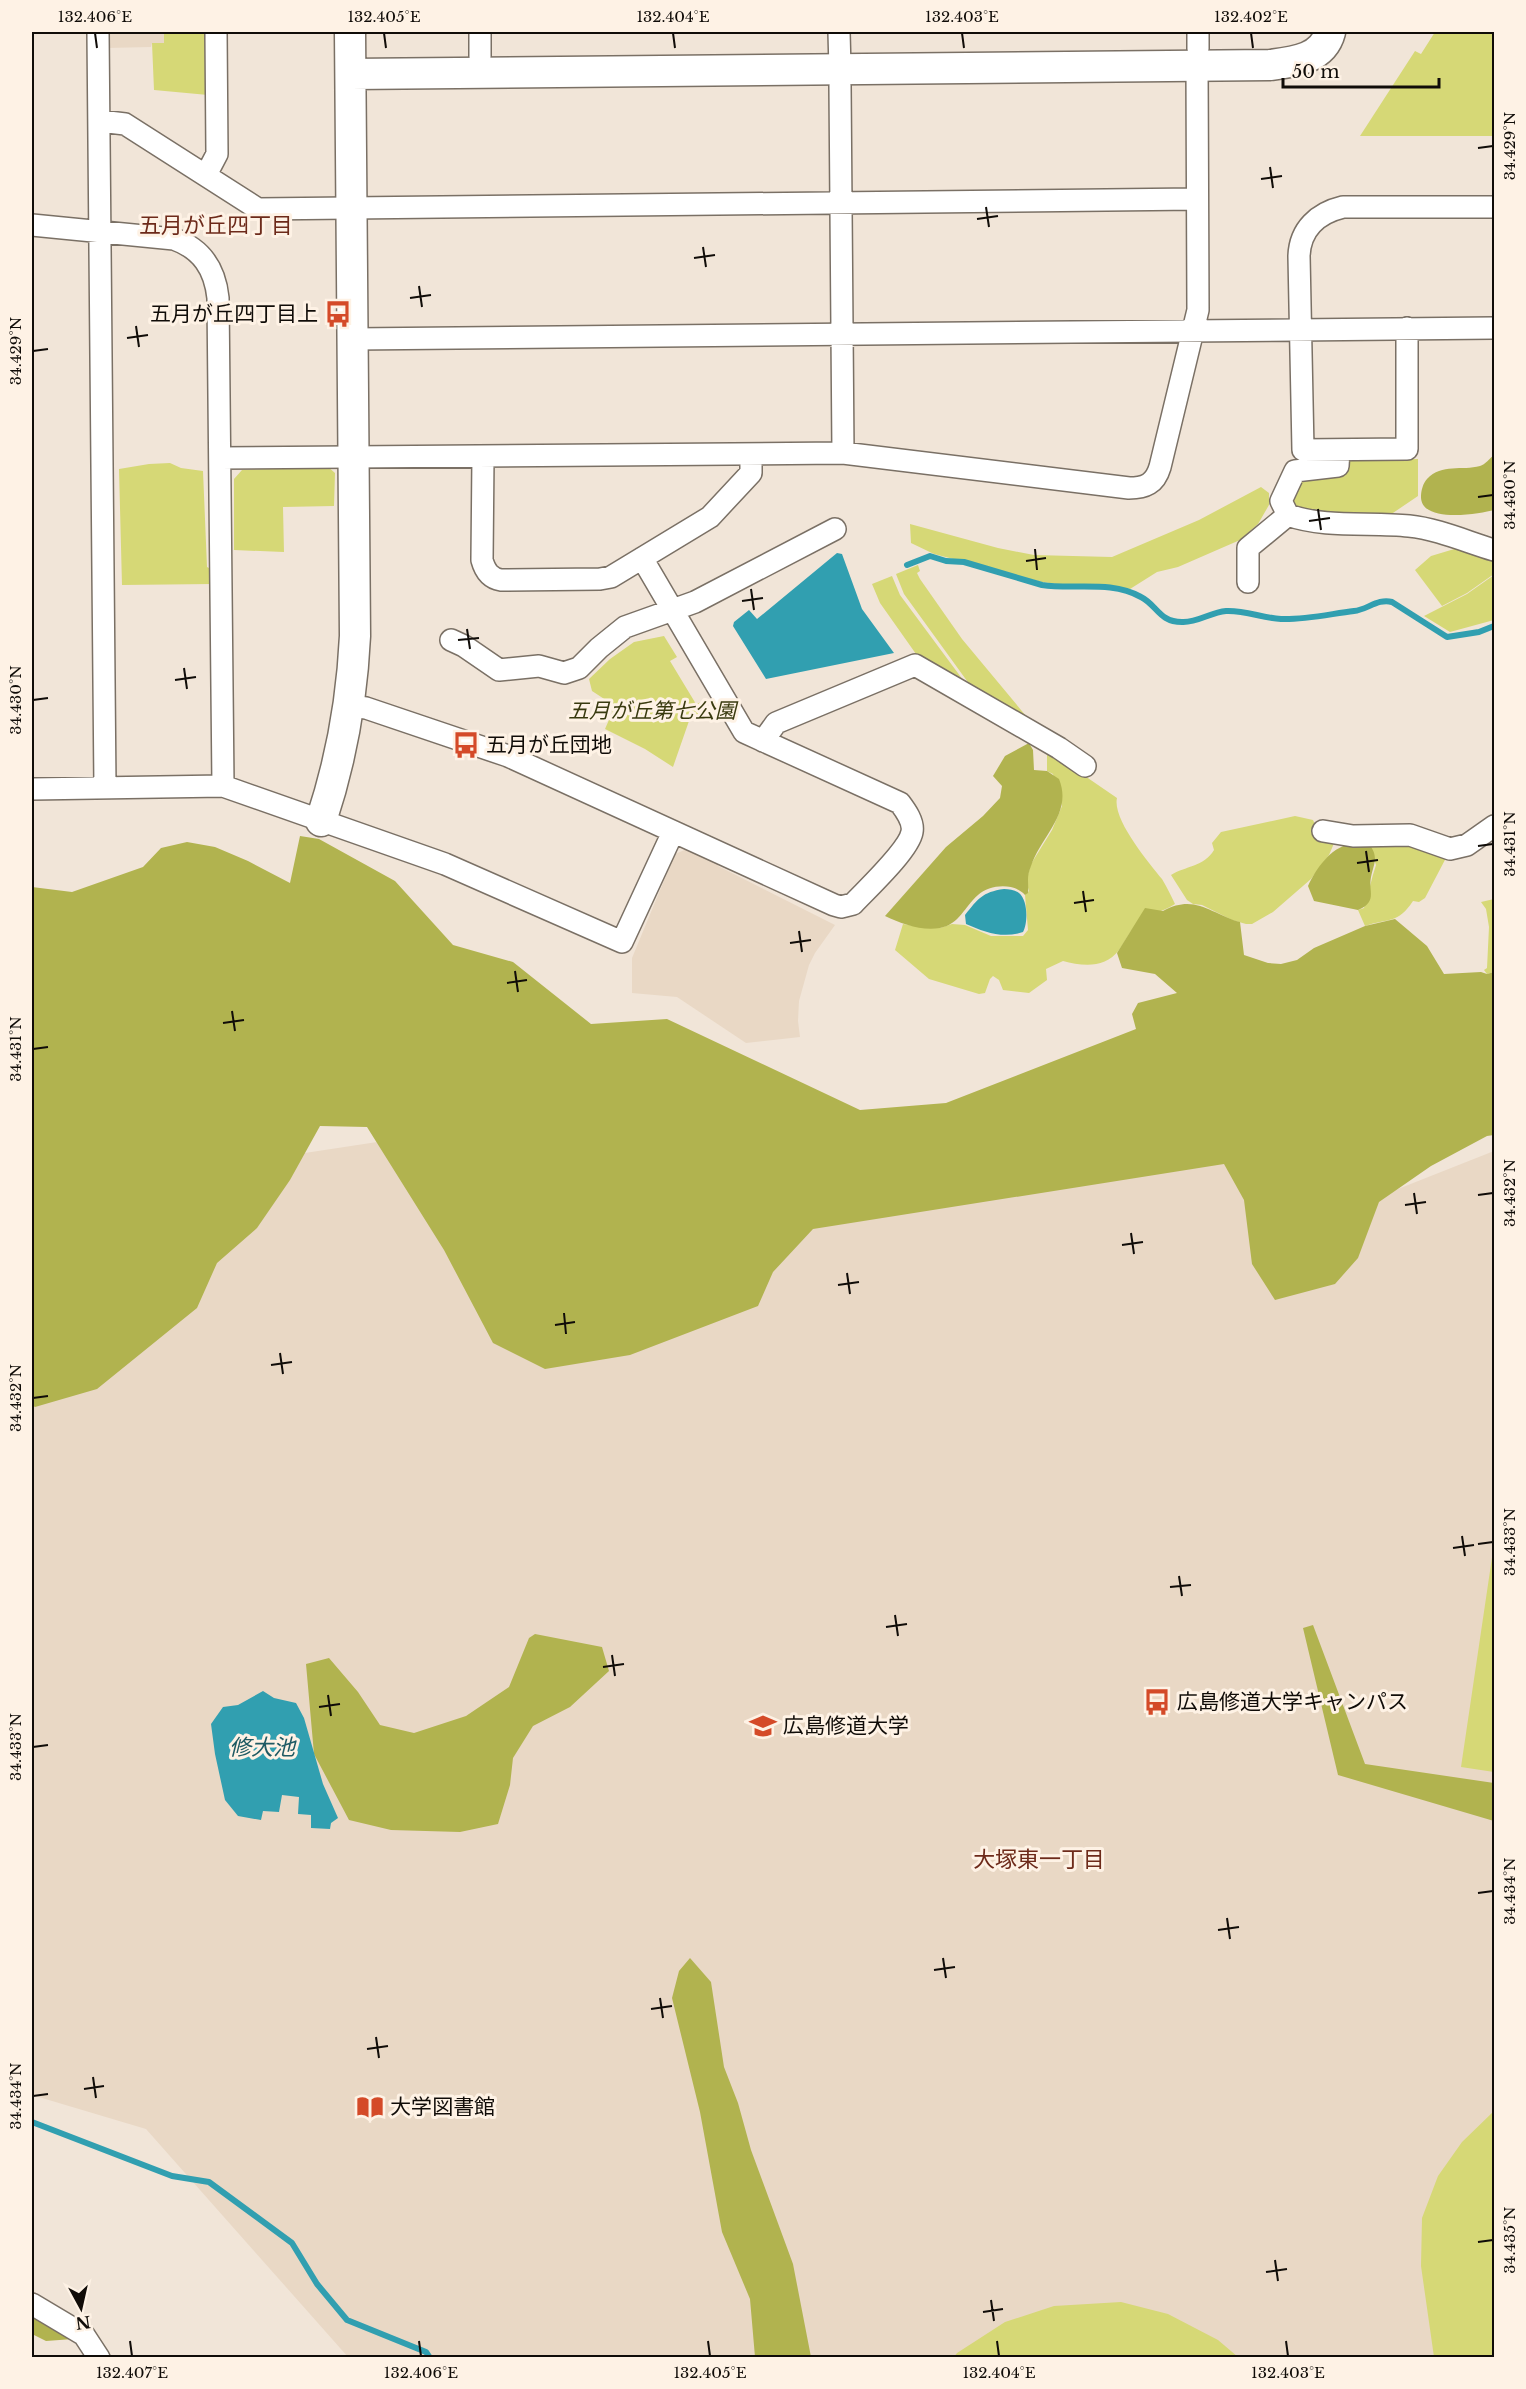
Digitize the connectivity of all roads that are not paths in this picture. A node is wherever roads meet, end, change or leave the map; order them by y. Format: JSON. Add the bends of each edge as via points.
{"nodes":[{"id":1,"x":98,"y":32,"type":"edge"},
{"id":2,"x":216,"y":32,"type":"edge"},
{"id":3,"x":350,"y":32,"type":"edge"},
{"id":4,"x":480,"y":32,"type":"edge"},
{"id":5,"x":839,"y":32,"type":"edge"},
{"id":6,"x":1330,"y":32,"type":"edge"},
{"id":7,"x":1197,"y":49,"type":"edge"},
{"id":8,"x":480,"y":57,"type":"dead end"},
{"id":9,"x":351,"y":74,"type":"junction"},
{"id":10,"x":840,"y":77,"type":"junction"},
{"id":11,"x":100,"y":121,"type":"junction"},
{"id":12,"x":206,"y":175,"type":"junction"},
{"id":13,"x":1196,"y":199,"type":"junction"},
{"id":14,"x":841,"y":203,"type":"junction"},
{"id":15,"x":1494,"y":207,"type":"edge"},
{"id":16,"x":352,"y":208,"type":"junction"},
{"id":17,"x":32,"y":225,"type":"edge"},
{"id":18,"x":101,"y":230,"type":"junction"},
{"id":19,"x":1407,"y":328,"type":"junction"},
{"id":20,"x":1494,"y":328,"type":"edge"},
{"id":21,"x":1300,"y":329,"type":"junction"},
{"id":22,"x":1194,"y":330,"type":"junction"},
{"id":23,"x":842,"y":334,"type":"junction"},
{"id":24,"x":353,"y":339,"type":"junction"},
{"id":25,"x":1339,"y":450,"type":"junction"},
{"id":26,"x":843,"y":453,"type":"junction"},
{"id":27,"x":751,"y":454,"type":"junction"},
{"id":28,"x":483,"y":457,"type":"junction"},
{"id":29,"x":220,"y":458,"type":"junction"},
{"id":30,"x":355,"y":458,"type":"junction"},
{"id":31,"x":1288,"y":515,"type":"junction"},
{"id":32,"x":835,"y":529,"type":"dead end"},
{"id":33,"x":1494,"y":550,"type":"edge"},
{"id":34,"x":642,"y":558,"type":"junction"},
{"id":35,"x":1248,"y":582,"type":"dead end"},
{"id":36,"x":673,"y":611,"type":"junction"},
{"id":37,"x":451,"y":640,"type":"dead end"},
{"id":38,"x":349,"y":706,"type":"junction"},
{"id":39,"x":763,"y":741,"type":"junction"},
{"id":40,"x":1085,"y":766,"type":"dead end"},
{"id":41,"x":223,"y":786,"type":"junction"},
{"id":42,"x":32,"y":789,"type":"edge"},
{"id":43,"x":105,"y":789,"type":"junction"},
{"id":44,"x":321,"y":821,"type":"junction"},
{"id":45,"x":1494,"y":826,"type":"edge"},
{"id":46,"x":1323,"y":831,"type":"dead end"},
{"id":47,"x":673,"y":832,"type":"junction"},
{"id":48,"x":32,"y":2304,"type":"edge"},
{"id":49,"x":99,"y":2358,"type":"edge"}],
"edges":[{"from":1,"to":11,"type":"street"},
{"from":2,"to":12,"type":"street","via":[[217,154]]},
{"from":3,"to":9,"type":"street"},
{"from":4,"to":8,"type":"street"},
{"from":5,"to":10,"type":"street"},
{"from":6,"to":7,"type":"street","via":[[1323,47],[1301,60],[1269,65]]},
{"from":7,"to":10,"type":"street"},
{"from":7,"to":13,"type":"street"},
{"from":9,"to":10,"type":"street"},
{"from":9,"to":16,"type":"street"},
{"from":10,"to":14,"type":"street"},
{"from":11,"to":12,"type":"street","via":[[125,124]]},
{"from":11,"to":18,"type":"street"},
{"from":12,"to":16,"type":"street","via":[[258,209]]},
{"from":13,"to":14,"type":"street"},
{"from":13,"to":22,"type":"street","via":[[1198,310]]},
{"from":14,"to":16,"type":"street"},
{"from":14,"to":23,"type":"street"},
{"from":15,"to":21,"type":"street","via":[[1343,207],[1324,212],[1311,224],[1299,247]]},
{"from":16,"to":24,"type":"street"},
{"from":17,"to":18,"type":"street"},
{"from":18,"to":29,"type":"street","via":[[162,236],[185,243],[201,255],[213,272],[218,298]]},
{"from":18,"to":43,"type":"street"},
{"from":19,"to":20,"type":"street"},
{"from":19,"to":21,"type":"street"},
{"from":19,"to":25,"type":"street","via":[[1407,449]]},
{"from":21,"to":22,"type":"street"},
{"from":21,"to":25,"type":"street","via":[[1303,450]]},
{"from":22,"to":23,"type":"street"},
{"from":22,"to":26,"type":"street","via":[[1160,467],[1148,486],[1129,488]]},
{"from":23,"to":24,"type":"street"},
{"from":23,"to":26,"type":"street"},
{"from":24,"to":30,"type":"street"},
{"from":25,"to":31,"type":"street","via":[[1338,466],[1295,471],[1281,501]]},
{"from":26,"to":27,"type":"street"},
{"from":27,"to":28,"type":"street"},
{"from":27,"to":34,"type":"street","via":[[751,473],[715,513]]},
{"from":28,"to":30,"type":"street"},
{"from":28,"to":34,"type":"street","via":[[482,560],[493,579],[606,579]]},
{"from":29,"to":30,"type":"street"},
{"from":29,"to":41,"type":"street"},
{"from":30,"to":38,"type":"street","via":[[355,636]]},
{"from":31,"to":33,"type":"street","via":[[1353,524],[1410,526]]},
{"from":31,"to":35,"type":"street","via":[[1248,548]]},
{"from":32,"to":36,"type":"street"},
{"from":34,"to":36,"type":"street"},
{"from":36,"to":37,"type":"street","via":[[625,627],[579,668],[564,673],[539,666],[499,670]]},
{"from":36,"to":39,"type":"street","via":[[744,732]]},
{"from":38,"to":44,"type":"street","via":[[340,756]]},
{"from":38,"to":47,"type":"street","via":[[366,708],[508,756]]},
{"from":39,"to":40,"type":"street","via":[[776,723],[915,665]]},
{"from":39,"to":47,"type":"street","via":[[900,803],[909,814],[913,830],[908,843],[853,904],[841,907]]},
{"from":41,"to":43,"type":"street"},
{"from":41,"to":44,"type":"street"},
{"from":42,"to":43,"type":"street"},
{"from":44,"to":47,"type":"street","via":[[445,864],[622,942]]},
{"from":45,"to":46,"type":"street","via":[[1467,845],[1450,849],[1410,835],[1353,836]]},
{"from":48,"to":49,"type":"street","via":[[84,2336]]}]}
